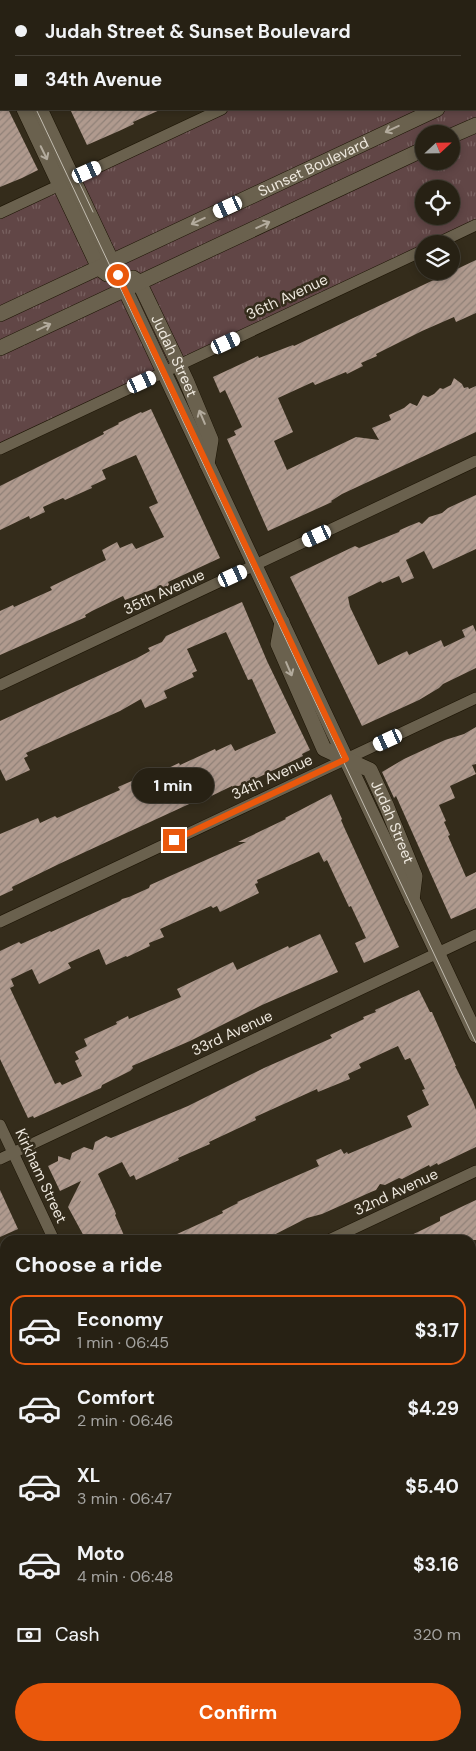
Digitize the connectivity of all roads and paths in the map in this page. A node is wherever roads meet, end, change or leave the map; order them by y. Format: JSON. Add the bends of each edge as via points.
{"nodes":[{"id":1,"x":24,"y":110,"type":"edge"},
{"id":2,"x":40,"y":110,"type":"edge"},
{"id":3,"x":220,"y":110,"type":"edge"},
{"id":4,"x":435,"y":110,"type":"edge"},
{"id":5,"x":476,"y":125,"type":"edge"},
{"id":6,"x":460,"y":132,"type":"edge"},
{"id":7,"x":415,"y":153,"type":"edge"},
{"id":8,"x":74,"y":179,"type":"junction"},
{"id":9,"x":59,"y":185,"type":"junction"},
{"id":10,"x":0,"y":213,"type":"edge"},
{"id":11,"x":476,"y":225,"type":"edge"},
{"id":12,"x":455,"y":235,"type":"edge"},
{"id":13,"x":415,"y":254,"type":"edge"},
{"id":14,"x":105,"y":264,"type":"junction"},
{"id":15,"x":140,"y":282,"type":"junction"},
{"id":16,"x":125,"y":289,"type":"junction"},
{"id":17,"x":0,"y":314,"type":"edge"},
{"id":18,"x":0,"y":348,"type":"edge"},
{"id":19,"x":179,"y":365,"type":"junction"},
{"id":20,"x":164,"y":372,"type":"junction"},
{"id":21,"x":0,"y":449,"type":"edge"},
{"id":22,"x":476,"y":461,"type":"edge"},
{"id":23,"x":207,"y":464,"type":"junction"},
{"id":24,"x":255,"y":565,"type":"junction"},
{"id":25,"x":0,"y":685,"type":"edge"},
{"id":26,"x":476,"y":698,"type":"edge"},
{"id":27,"x":346,"y":759,"type":"junction"},
{"id":28,"x":0,"y":922,"type":"edge"},
{"id":29,"x":476,"y":935,"type":"edge"},
{"id":30,"x":438,"y":953,"type":"junction"},
{"id":31,"x":476,"y":1035,"type":"edge"},
{"id":32,"x":0,"y":1125,"type":"edge"},
{"id":33,"x":13,"y":1152,"type":"junction"},
{"id":34,"x":0,"y":1159,"type":"edge"},
{"id":35,"x":476,"y":1171,"type":"edge"},
{"id":36,"x":52,"y":1235,"type":"edge"},
{"id":37,"x":340,"y":1235,"type":"edge"}],
"edges":[{"from":1,"to":9,"type":"street","name":"Judah Street","one_way":true},
{"from":2,"to":8,"type":"street","name":"Judah Street"},
{"from":3,"to":8,"type":"street"},
{"from":4,"to":14,"type":"street","name":"Sunset Boulevard","one_way":true},
{"from":5,"to":6,"type":"street"},
{"from":15,"to":7,"type":"street","name":"Sunset Boulevard","one_way":true},
{"from":8,"to":9,"type":"street"},
{"from":8,"to":14,"type":"street","name":"Judah Street"},
{"from":9,"to":10,"type":"street"},
{"from":9,"to":14,"type":"street","name":"Judah Street"},
{"from":11,"to":12,"type":"street"},
{"from":13,"to":19,"type":"street","name":"36th Avenue"},
{"from":14,"to":15,"type":"street","name":"Judah Street"},
{"from":14,"to":16,"type":"street","name":"Judah Street"},
{"from":14,"to":17,"type":"street","name":"Sunset Boulevard"},
{"from":15,"to":16,"type":"street","name":"Sunset Boulevard"},
{"from":15,"to":19,"type":"street","name":"Judah Street"},
{"from":18,"to":16,"type":"street","name":"Sunset Boulevard","one_way":true},
{"from":16,"to":20,"type":"street","name":"Judah Street"},
{"from":19,"to":20,"type":"street","name":"36th Avenue"},
{"from":23,"to":19,"type":"street","name":"Judah Street","one_way":true,"via":[[211,440]]},
{"from":20,"to":21,"type":"street","name":"36th Avenue"},
{"from":20,"to":23,"type":"street","name":"Judah Street"},
{"from":22,"to":24,"type":"street","name":"35th Avenue"},
{"from":23,"to":24,"type":"street","name":"Judah Street"},
{"from":24,"to":25,"type":"street","name":"35th Avenue"},
{"from":24,"to":27,"type":"street","name":"Judah Street"},
{"from":26,"to":27,"type":"street","name":"34th Avenue"},
{"from":27,"to":28,"type":"street","name":"34th Avenue"},
{"from":27,"to":30,"type":"street","name":"Judah Street"},
{"from":29,"to":30,"type":"street","name":"33rd Avenue"},
{"from":30,"to":31,"type":"street","name":"Judah Street"},
{"from":30,"to":33,"type":"street","name":"33rd Avenue"},
{"from":32,"to":33,"type":"street","name":"Kirkham Street"},
{"from":33,"to":34,"type":"street","name":"33rd Avenue"},
{"from":33,"to":36,"type":"street","name":"Kirkham Street"},
{"from":35,"to":37,"type":"street","name":"32nd Avenue"}]}
